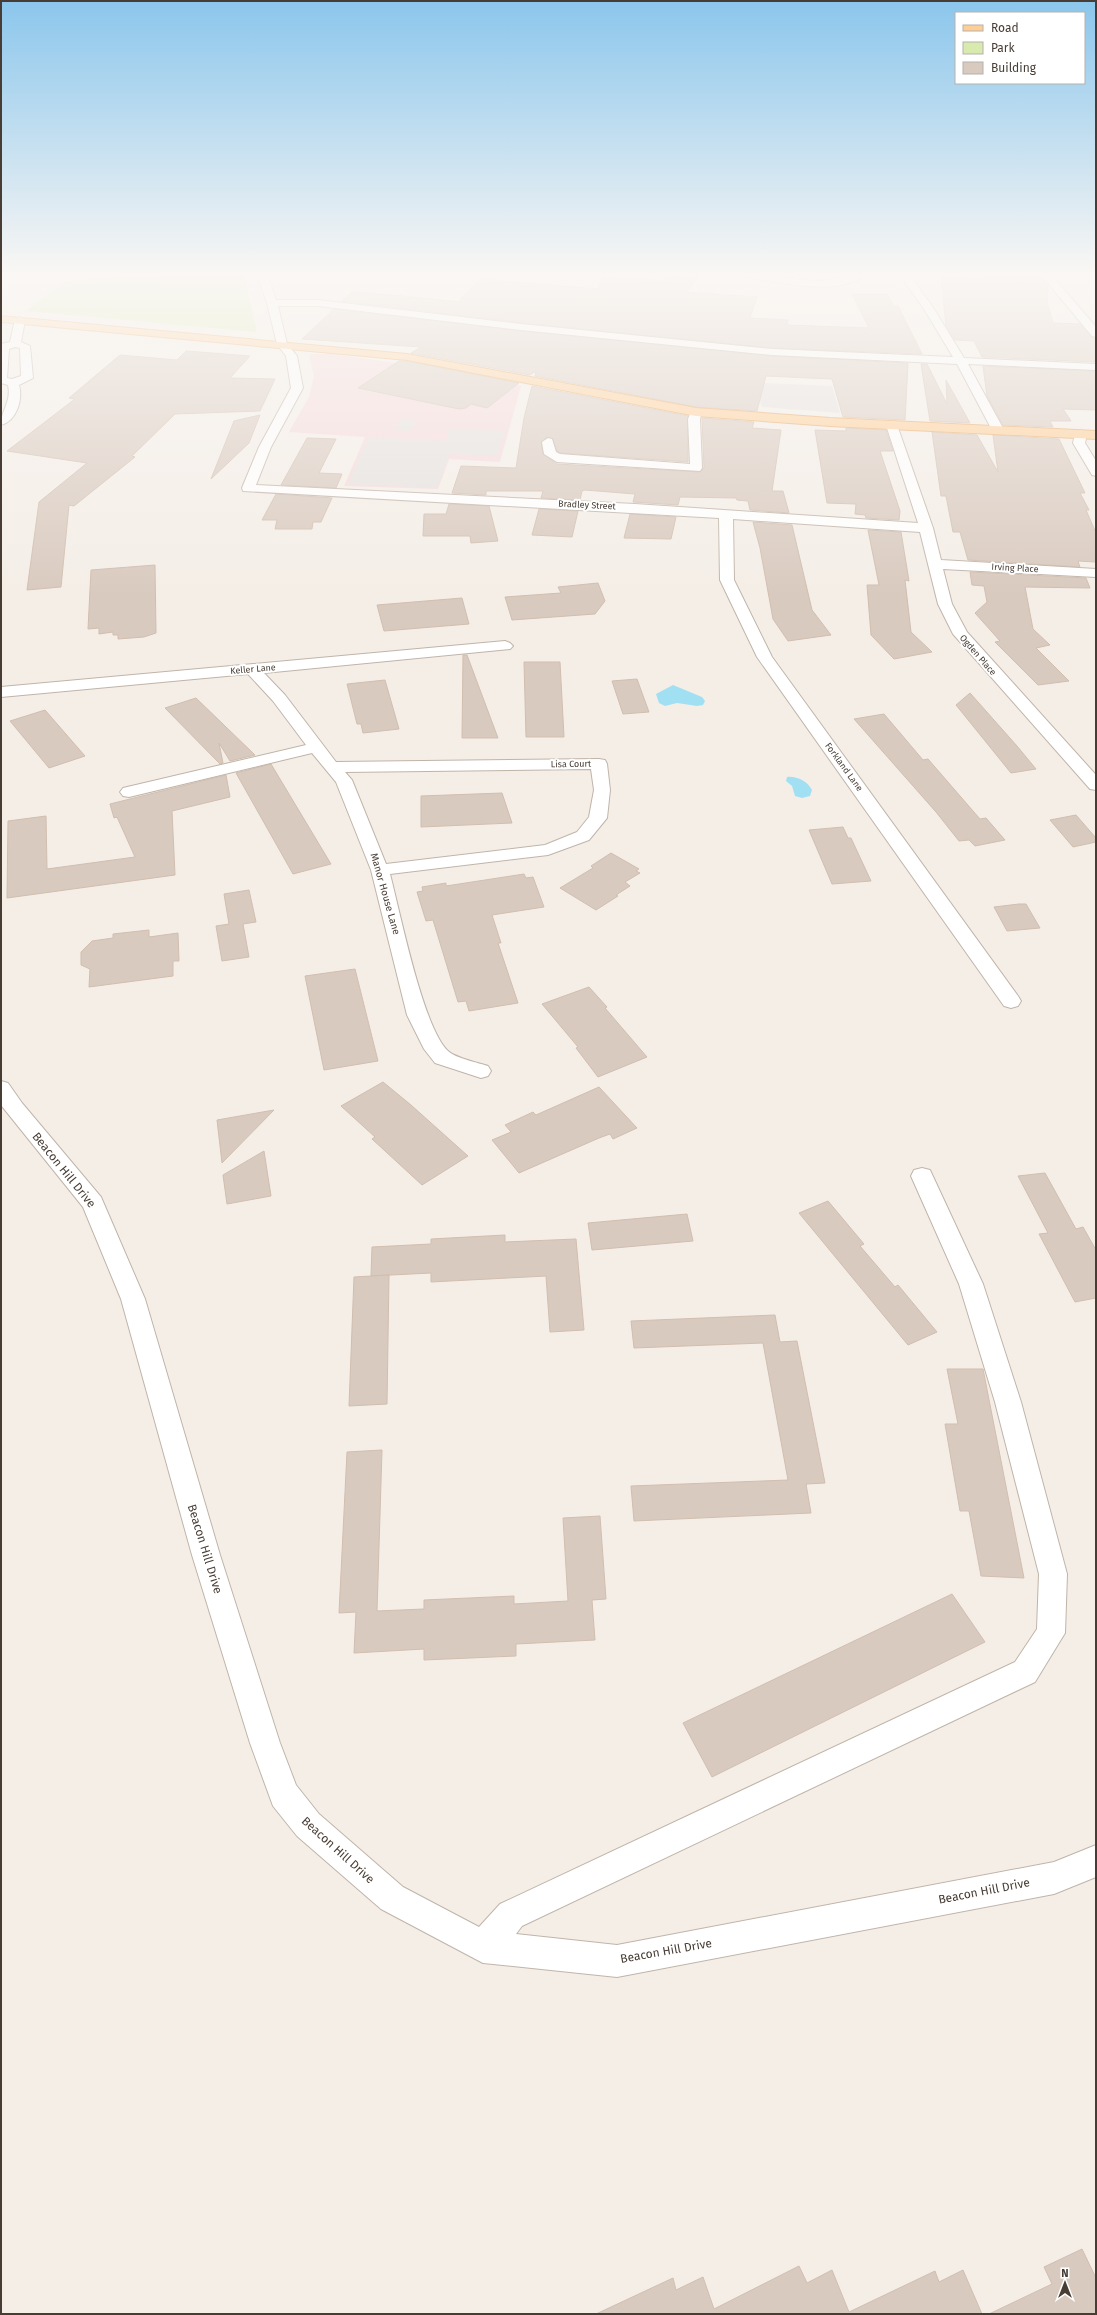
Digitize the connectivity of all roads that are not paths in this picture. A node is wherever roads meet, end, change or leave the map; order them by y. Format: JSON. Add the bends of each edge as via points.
{"nodes":[{"id":1,"x":1,"y":379,"type":"edge"},
{"id":2,"x":24,"y":379,"type":"edge"},
{"id":3,"x":297,"y":379,"type":"edge"},
{"id":4,"x":523,"y":379,"type":"edge"},
{"id":5,"x":971,"y":379,"type":"edge"},
{"id":6,"x":13,"y":383,"type":"junction"},
{"id":7,"x":696,"y":412,"type":"junction"},
{"id":8,"x":1,"y":421,"type":"edge"},
{"id":9,"x":892,"y":425,"type":"junction"},
{"id":10,"x":998,"y":430,"type":"junction"},
{"id":11,"x":1081,"y":434,"type":"junction"},
{"id":12,"x":1096,"y":435,"type":"edge"},
{"id":13,"x":548,"y":442,"type":"dead end"},
{"id":14,"x":1096,"y":472,"type":"edge"},
{"id":15,"x":726,"y":514,"type":"junction"},
{"id":16,"x":926,"y":528,"type":"junction"},
{"id":17,"x":935,"y":564,"type":"junction"},
{"id":18,"x":1096,"y":573,"type":"edge"},
{"id":19,"x":505,"y":646,"type":"dead end"},
{"id":20,"x":253,"y":670,"type":"junction"},
{"id":21,"x":1,"y":692,"type":"edge"},
{"id":22,"x":317,"y":747,"type":"junction"},
{"id":23,"x":331,"y":767,"type":"junction"},
{"id":24,"x":1096,"y":785,"type":"edge"},
{"id":25,"x":129,"y":792,"type":"dead end"},
{"id":26,"x":380,"y":870,"type":"junction"},
{"id":27,"x":1011,"y":1001,"type":"dead end"},
{"id":28,"x":481,"y":1071,"type":"dead end"},
{"id":29,"x":1,"y":1088,"type":"edge"},
{"id":30,"x":922,"y":1176,"type":"dead end"},
{"id":31,"x":1096,"y":1861,"type":"edge"},
{"id":32,"x":483,"y":1946,"type":"junction"}],
"edges":[{"from":1,"to":6,"type":"street"},
{"from":2,"to":6,"type":"street"},
{"from":3,"to":15,"type":"street","name":"Bradley Street","via":[[297,388],[265,447],[248,488]]},
{"from":4,"to":7,"type":"main road"},
{"from":5,"to":10,"type":"street"},
{"from":6,"to":8,"type":"street","via":[[17,394],[14,407]]},
{"from":7,"to":9,"type":"main road"},
{"from":7,"to":13,"type":"street","via":[[696,468],[556,458],[550,454]]},
{"from":9,"to":10,"type":"main road"},
{"from":9,"to":16,"type":"street","name":"Ogden Place"},
{"from":10,"to":11,"type":"main road"},
{"from":11,"to":12,"type":"main road"},
{"from":11,"to":14,"type":"street","via":[[1079,443]]},
{"from":15,"to":16,"type":"street","name":"Bradley Street"},
{"from":15,"to":27,"type":"street","name":"Forkland Lane","via":[[727,580],[765,657]]},
{"from":16,"to":17,"type":"street","name":"Ogden Place"},
{"from":17,"to":18,"type":"street","name":"Irving Place"},
{"from":17,"to":24,"type":"street","name":"Ogden Place","via":[[945,604],[960,634]]},
{"from":19,"to":20,"type":"street","name":"Keller Lane"},
{"from":20,"to":21,"type":"street","name":"Keller Lane"},
{"from":20,"to":22,"type":"street","name":"Manor House Lane","via":[[279,698]]},
{"from":22,"to":23,"type":"street","name":"Manor House Lane"},
{"from":22,"to":25,"type":"street"},
{"from":23,"to":26,"type":"street","name":"Manor House Lane","via":[[344,780]]},
{"from":23,"to":26,"type":"street","name":"Lisa Court","via":[[599,764],[602,790],[598,818],[583,836],[548,850]]},
{"from":26,"to":28,"type":"street","name":"Manor House Lane","via":[[417,1015],[434,1049],[442,1058]]},
{"from":29,"to":32,"type":"street","name":"Beacon Hill Drive","via":[[14,1108],[93,1203],[133,1299],[206,1554],[265,1743],[284,1795],[308,1825],[392,1898]]},
{"from":30,"to":32,"type":"street","via":[[971,1284],[1008,1402],[1054,1574],[1051,1633],[1025,1672],[511,1915]]},
{"from":31,"to":32,"type":"street","name":"Beacon Hill Drive","via":[[1054,1878],[616,1961]]}]}
